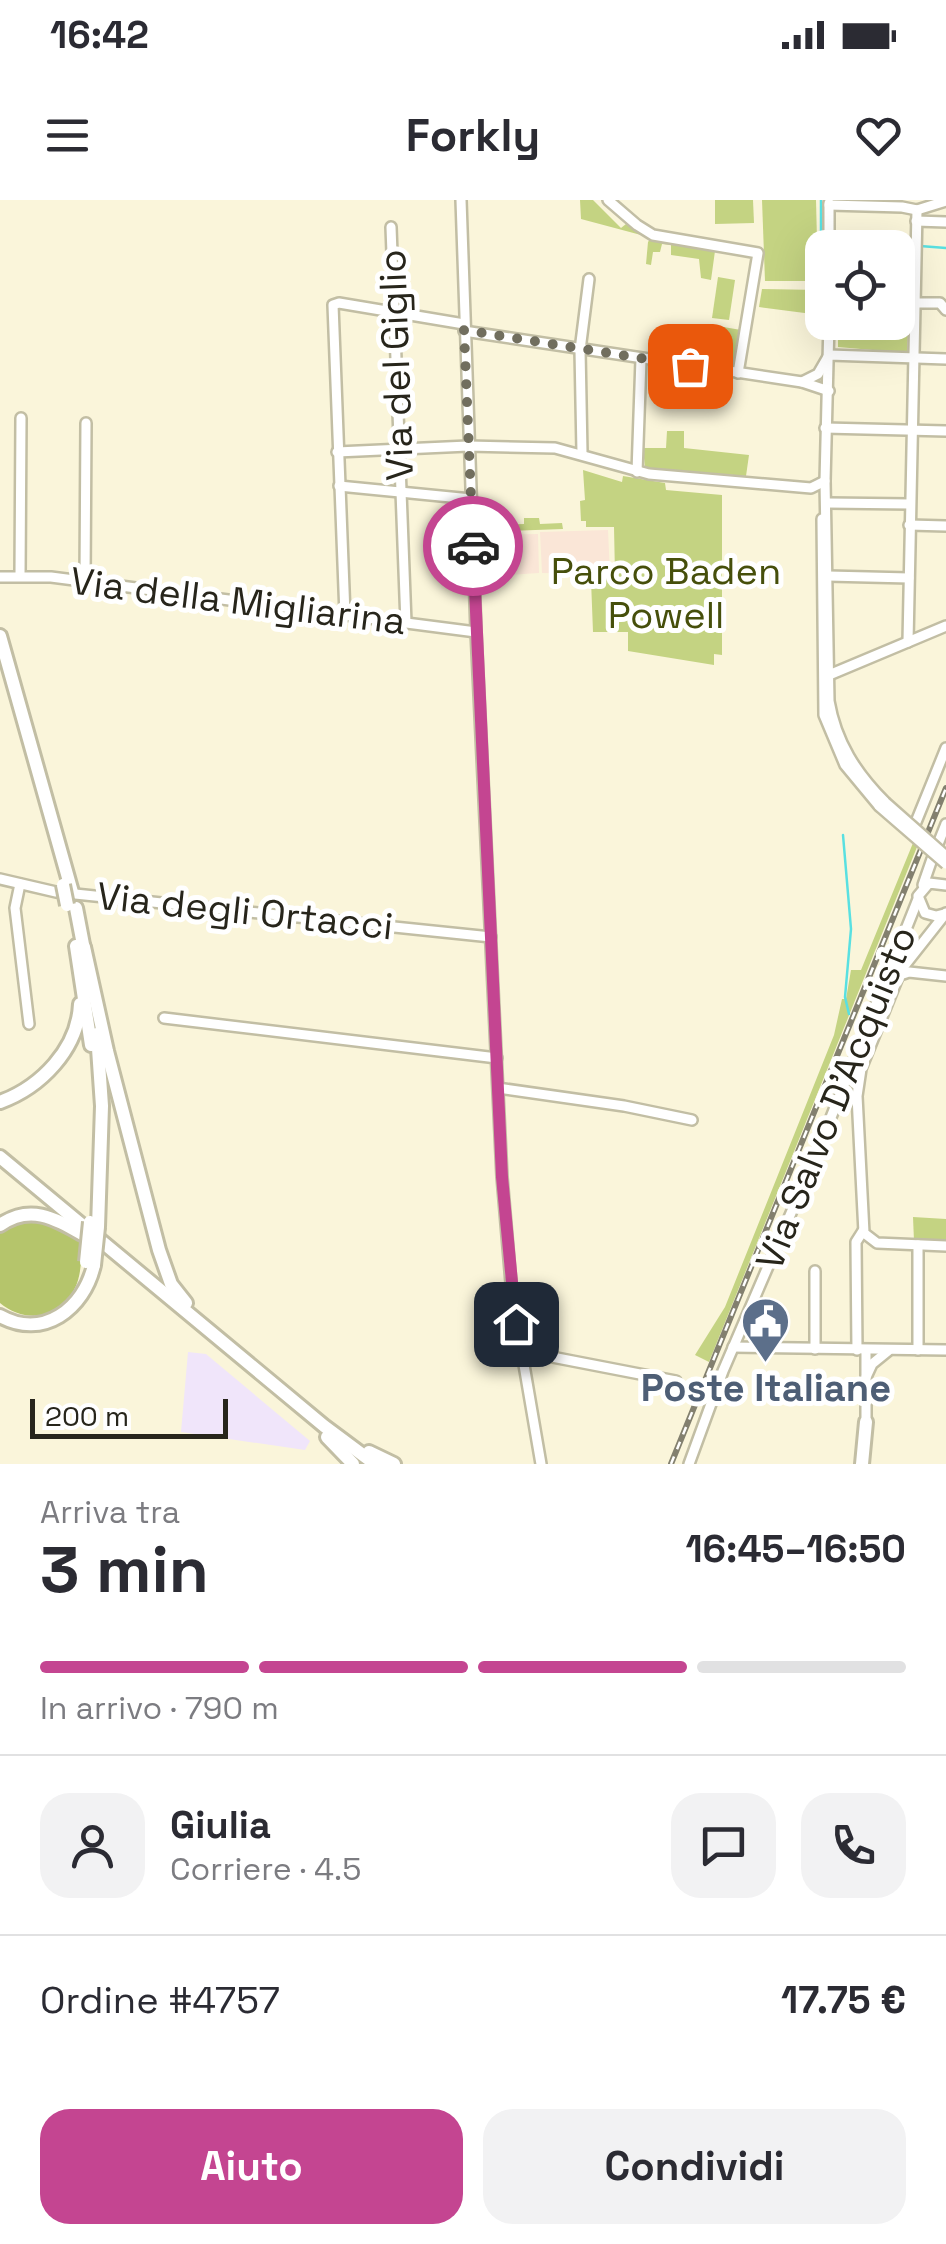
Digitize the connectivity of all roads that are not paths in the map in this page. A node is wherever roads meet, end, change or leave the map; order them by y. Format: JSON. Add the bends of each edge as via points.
{"nodes":[{"id":1,"x":460,"y":200,"type":"edge"},
{"id":2,"x":608,"y":200,"type":"edge"},
{"id":3,"x":946,"y":201,"type":"edge"},
{"id":4,"x":829,"y":202,"type":"edge"},
{"id":5,"x":899,"y":203,"type":"edge"},
{"id":6,"x":916,"y":215,"type":"junction"},
{"id":7,"x":946,"y":222,"type":"edge"},
{"id":8,"x":391,"y":227,"type":"dead end"},
{"id":9,"x":830,"y":230,"type":"edge"},
{"id":10,"x":915,"y":244,"type":"edge"},
{"id":11,"x":589,"y":279,"type":"dead end"},
{"id":12,"x":915,"y":303,"type":"edge"},
{"id":13,"x":946,"y":310,"type":"edge"},
{"id":14,"x":394,"y":314,"type":"junction"},
{"id":15,"x":464,"y":328,"type":"junction"},
{"id":16,"x":829,"y":340,"type":"edge"},
{"id":17,"x":912,"y":340,"type":"edge"},
{"id":18,"x":580,"y":350,"type":"junction"},
{"id":19,"x":829,"y":356,"type":"junction"},
{"id":20,"x":912,"y":358,"type":"junction"},
{"id":21,"x":641,"y":359,"type":"junction"},
{"id":22,"x":946,"y":359,"type":"edge"},
{"id":23,"x":738,"y":373,"type":"junction"},
{"id":24,"x":802,"y":382,"type":"junction"},
{"id":25,"x":829,"y":390,"type":"junction"},
{"id":26,"x":21,"y":418,"type":"dead end"},
{"id":27,"x":86,"y":423,"type":"dead end"},
{"id":28,"x":826,"y":428,"type":"junction"},
{"id":29,"x":910,"y":430,"type":"junction"},
{"id":30,"x":946,"y":431,"type":"edge"},
{"id":31,"x":468,"y":446,"type":"junction"},
{"id":32,"x":399,"y":449,"type":"junction"},
{"id":33,"x":337,"y":452,"type":"junction"},
{"id":34,"x":582,"y":453,"type":"junction"},
{"id":35,"x":637,"y":472,"type":"junction"},
{"id":36,"x":825,"y":481,"type":"junction"},
{"id":37,"x":339,"y":486,"type":"junction"},
{"id":38,"x":812,"y":488,"type":"junction"},
{"id":39,"x":400,"y":492,"type":"junction"},
{"id":40,"x":471,"y":499,"type":"junction"},
{"id":41,"x":825,"y":501,"type":"junction"},
{"id":42,"x":910,"y":504,"type":"junction"},
{"id":43,"x":909,"y":526,"type":"junction"},
{"id":44,"x":946,"y":526,"type":"edge"},
{"id":45,"x":20,"y":576,"type":"junction"},
{"id":46,"x":828,"y":576,"type":"junction"},
{"id":47,"x":0,"y":577,"type":"edge"},
{"id":48,"x":909,"y":578,"type":"junction"},
{"id":49,"x":85,"y":581,"type":"junction"},
{"id":50,"x":345,"y":615,"type":"junction"},
{"id":51,"x":406,"y":623,"type":"junction"},
{"id":52,"x":946,"y":626,"type":"edge"},
{"id":53,"x":476,"y":632,"type":"junction"},
{"id":54,"x":0,"y":636,"type":"edge"},
{"id":55,"x":908,"y":642,"type":"junction"},
{"id":56,"x":0,"y":664,"type":"edge"},
{"id":57,"x":825,"y":672,"type":"junction"},
{"id":58,"x":946,"y":748,"type":"edge"},
{"id":59,"x":882,"y":804,"type":"junction"},
{"id":60,"x":916,"y":822,"type":"dead end"},
{"id":61,"x":946,"y":824,"type":"edge"},
{"id":62,"x":938,"y":844,"type":"dead end"},
{"id":63,"x":946,"y":856,"type":"edge"},
{"id":64,"x":946,"y":864,"type":"edge"},
{"id":65,"x":0,"y":880,"type":"edge"},
{"id":66,"x":943,"y":882,"type":"edge"},
{"id":67,"x":20,"y":884,"type":"junction"},
{"id":68,"x":920,"y":893,"type":"junction"},
{"id":69,"x":70,"y":897,"type":"junction"},
{"id":70,"x":926,"y":913,"type":"junction"},
{"id":71,"x":946,"y":913,"type":"edge"},
{"id":72,"x":907,"y":924,"type":"junction"},
{"id":73,"x":929,"y":934,"type":"junction"},
{"id":74,"x":491,"y":936,"type":"junction"},
{"id":75,"x":80,"y":947,"type":"junction"},
{"id":76,"x":916,"y":952,"type":"junction"},
{"id":77,"x":920,"y":973,"type":"junction"},
{"id":78,"x":899,"y":975,"type":"junction"},
{"id":79,"x":946,"y":976,"type":"edge"},
{"id":80,"x":164,"y":1018,"type":"dead end"},
{"id":81,"x":28,"y":1024,"type":"dead end"},
{"id":82,"x":497,"y":1058,"type":"junction"},
{"id":83,"x":498,"y":1088,"type":"junction"},
{"id":84,"x":0,"y":1102,"type":"edge"},
{"id":85,"x":692,"y":1120,"type":"dead end"},
{"id":86,"x":0,"y":1161,"type":"edge"},
{"id":87,"x":0,"y":1224,"type":"edge"},
{"id":88,"x":90,"y":1227,"type":"junction"},
{"id":89,"x":863,"y":1231,"type":"junction"},
{"id":90,"x":918,"y":1245,"type":"junction"},
{"id":91,"x":946,"y":1246,"type":"edge"},
{"id":92,"x":815,"y":1271,"type":"dead end"},
{"id":93,"x":0,"y":1313,"type":"edge"},
{"id":94,"x":216,"y":1336,"type":"junction"},
{"id":95,"x":733,"y":1347,"type":"junction"},
{"id":96,"x":815,"y":1349,"type":"junction"},
{"id":97,"x":844,"y":1350,"type":"junction"},
{"id":98,"x":865,"y":1350,"type":"junction"},
{"id":99,"x":889,"y":1350,"type":"junction"},
{"id":100,"x":918,"y":1350,"type":"junction"},
{"id":101,"x":946,"y":1350,"type":"edge"},
{"id":102,"x":521,"y":1352,"type":"junction"},
{"id":103,"x":867,"y":1372,"type":"junction"},
{"id":104,"x":676,"y":1382,"type":"dead end"},
{"id":105,"x":866,"y":1422,"type":"joint"},
{"id":106,"x":326,"y":1432,"type":"junction"},
{"id":107,"x":353,"y":1464,"type":"edge"},
{"id":108,"x":363,"y":1464,"type":"edge"},
{"id":109,"x":375,"y":1464,"type":"edge"},
{"id":110,"x":394,"y":1464,"type":"edge"},
{"id":111,"x":541,"y":1464,"type":"edge"},
{"id":112,"x":689,"y":1464,"type":"edge"},
{"id":113,"x":865,"y":1464,"type":"edge"}],
"edges":[{"from":1,"to":15,"type":"street"},
{"from":2,"to":23,"type":"street","via":[[653,235],[758,253]]},
{"from":3,"to":6,"type":"street"},
{"from":4,"to":5,"type":"street"},
{"from":4,"to":9,"type":"street"},
{"from":5,"to":6,"type":"street"},
{"from":6,"to":7,"type":"street"},
{"from":6,"to":10,"type":"street"},
{"from":8,"to":14,"type":"street","name":"Via del Giglio"},
{"from":11,"to":18,"type":"street"},
{"from":12,"to":13,"type":"street"},
{"from":14,"to":15,"type":"street"},
{"from":14,"to":32,"type":"street","name":"Via del Giglio"},
{"from":14,"to":33,"type":"street","via":[[332,306]]},
{"from":15,"to":18,"type":"street"},
{"from":15,"to":31,"type":"street"},
{"from":16,"to":19,"type":"street"},
{"from":17,"to":20,"type":"street"},
{"from":18,"to":21,"type":"street"},
{"from":18,"to":34,"type":"street"},
{"from":19,"to":20,"type":"street"},
{"from":19,"to":24,"type":"street","via":[[818,374]]},
{"from":19,"to":25,"type":"street"},
{"from":20,"to":22,"type":"street"},
{"from":20,"to":29,"type":"street"},
{"from":21,"to":23,"type":"street"},
{"from":21,"to":35,"type":"street"},
{"from":23,"to":24,"type":"street"},
{"from":24,"to":25,"type":"street"},
{"from":25,"to":28,"type":"street"},
{"from":26,"to":45,"type":"street"},
{"from":27,"to":49,"type":"street"},
{"from":28,"to":29,"type":"street"},
{"from":28,"to":36,"type":"street"},
{"from":29,"to":30,"type":"street"},
{"from":29,"to":42,"type":"street"},
{"from":31,"to":32,"type":"street"},
{"from":31,"to":34,"type":"street"},
{"from":31,"to":40,"type":"street"},
{"from":32,"to":33,"type":"street"},
{"from":32,"to":39,"type":"street","name":"Via del Giglio"},
{"from":33,"to":37,"type":"street"},
{"from":34,"to":35,"type":"street"},
{"from":35,"to":38,"type":"street"},
{"from":36,"to":38,"type":"street"},
{"from":36,"to":41,"type":"street"},
{"from":37,"to":39,"type":"street"},
{"from":37,"to":50,"type":"street"},
{"from":38,"to":41,"type":"street"},
{"from":39,"to":40,"type":"street"},
{"from":39,"to":51,"type":"street","name":"Via del Giglio"},
{"from":40,"to":53,"type":"street"},
{"from":41,"to":42,"type":"street"},
{"from":41,"to":46,"type":"street"},
{"from":41,"to":57,"type":"street"},
{"from":42,"to":43,"type":"street"},
{"from":43,"to":44,"type":"street"},
{"from":43,"to":48,"type":"street"},
{"from":45,"to":47,"type":"street","name":"Via della Migliarina"},
{"from":45,"to":49,"type":"street","name":"Via della Migliarina"},
{"from":46,"to":48,"type":"street"},
{"from":46,"to":57,"type":"street"},
{"from":48,"to":55,"type":"street"},
{"from":49,"to":50,"type":"street","name":"Via della Migliarina"},
{"from":50,"to":51,"type":"street","name":"Via della Migliarina"},
{"from":51,"to":53,"type":"street","name":"Via della Migliarina"},
{"from":52,"to":55,"type":"street"},
{"from":53,"to":74,"type":"street"},
{"from":54,"to":69,"type":"highway"},
{"from":55,"to":57,"type":"street"},
{"from":56,"to":69,"type":"highway"},
{"from":57,"to":59,"type":"street","via":[[840,741]]},
{"from":58,"to":60,"type":"street"},
{"from":59,"to":63,"type":"street","bridge":true},
{"from":59,"to":64,"type":"street","bridge":true},
{"from":61,"to":62,"type":"street"},
{"from":65,"to":67,"type":"street","name":"Via degli Ortacci"},
{"from":66,"to":68,"type":"street","name":"Via Salvo D'Acquisto"},
{"from":66,"to":68,"type":"street","name":"Via Salvo D'Acquisto","via":[[932,860]]},
{"from":67,"to":74,"type":"street","name":"Via degli Ortacci"},
{"from":67,"to":81,"type":"street","via":[[14,908]]},
{"from":68,"to":70,"type":"street","name":"Via Salvo D'Acquisto"},
{"from":68,"to":72,"type":"street","name":"Via Salvo D'Acquisto"},
{"from":69,"to":75,"type":"highway"},
{"from":70,"to":71,"type":"street","name":"Via Salvo D'Acquisto"},
{"from":70,"to":72,"type":"street"},
{"from":70,"to":73,"type":"street"},
{"from":71,"to":73,"type":"street"},
{"from":72,"to":95,"type":"street","name":"Via Salvo D'Acquisto"},
{"from":73,"to":76,"type":"street"},
{"from":74,"to":82,"type":"street"},
{"from":75,"to":84,"type":"highway","via":[[75,1032],[40,1078]]},
{"from":75,"to":88,"type":"highway","via":[[100,1078],[102,1165]]},
{"from":75,"to":94,"type":"highway","via":[[163,1263],[177,1293]]},
{"from":76,"to":77,"type":"street"},
{"from":76,"to":78,"type":"street"},
{"from":77,"to":78,"type":"street"},
{"from":77,"to":79,"type":"street"},
{"from":78,"to":89,"type":"street","via":[[858,1081]]},
{"from":80,"to":82,"type":"street"},
{"from":82,"to":83,"type":"street"},
{"from":83,"to":85,"type":"street"},
{"from":83,"to":102,"type":"street"},
{"from":86,"to":88,"type":"highway"},
{"from":86,"to":94,"type":"highway"},
{"from":87,"to":88,"type":"highway","via":[[37,1214]]},
{"from":88,"to":93,"type":"highway","bridge":true,"via":[[90,1264],[80,1300],[63,1315],[29,1325]]},
{"from":88,"to":106,"type":"highway"},
{"from":89,"to":90,"type":"street","via":[[877,1243]]},
{"from":89,"to":98,"type":"street","via":[[856,1242]]},
{"from":90,"to":91,"type":"street"},
{"from":90,"to":100,"type":"street"},
{"from":92,"to":96,"type":"street"},
{"from":94,"to":106,"type":"highway"},
{"from":95,"to":96,"type":"street"},
{"from":95,"to":112,"type":"street","name":"Via Salvo D'Acquisto"},
{"from":96,"to":97,"type":"street"},
{"from":97,"to":98,"type":"street"},
{"from":97,"to":103,"type":"street"},
{"from":98,"to":99,"type":"street"},
{"from":98,"to":103,"type":"street"},
{"from":99,"to":100,"type":"street"},
{"from":99,"to":103,"type":"street"},
{"from":100,"to":101,"type":"street"},
{"from":102,"to":104,"type":"street"},
{"from":102,"to":111,"type":"street"},
{"from":103,"to":105,"type":"street"},
{"from":105,"to":113,"type":"highway"},
{"from":106,"to":107,"type":"highway"},
{"from":106,"to":108,"type":"highway"},
{"from":106,"to":109,"type":"highway"},
{"from":106,"to":110,"type":"highway"}]}
